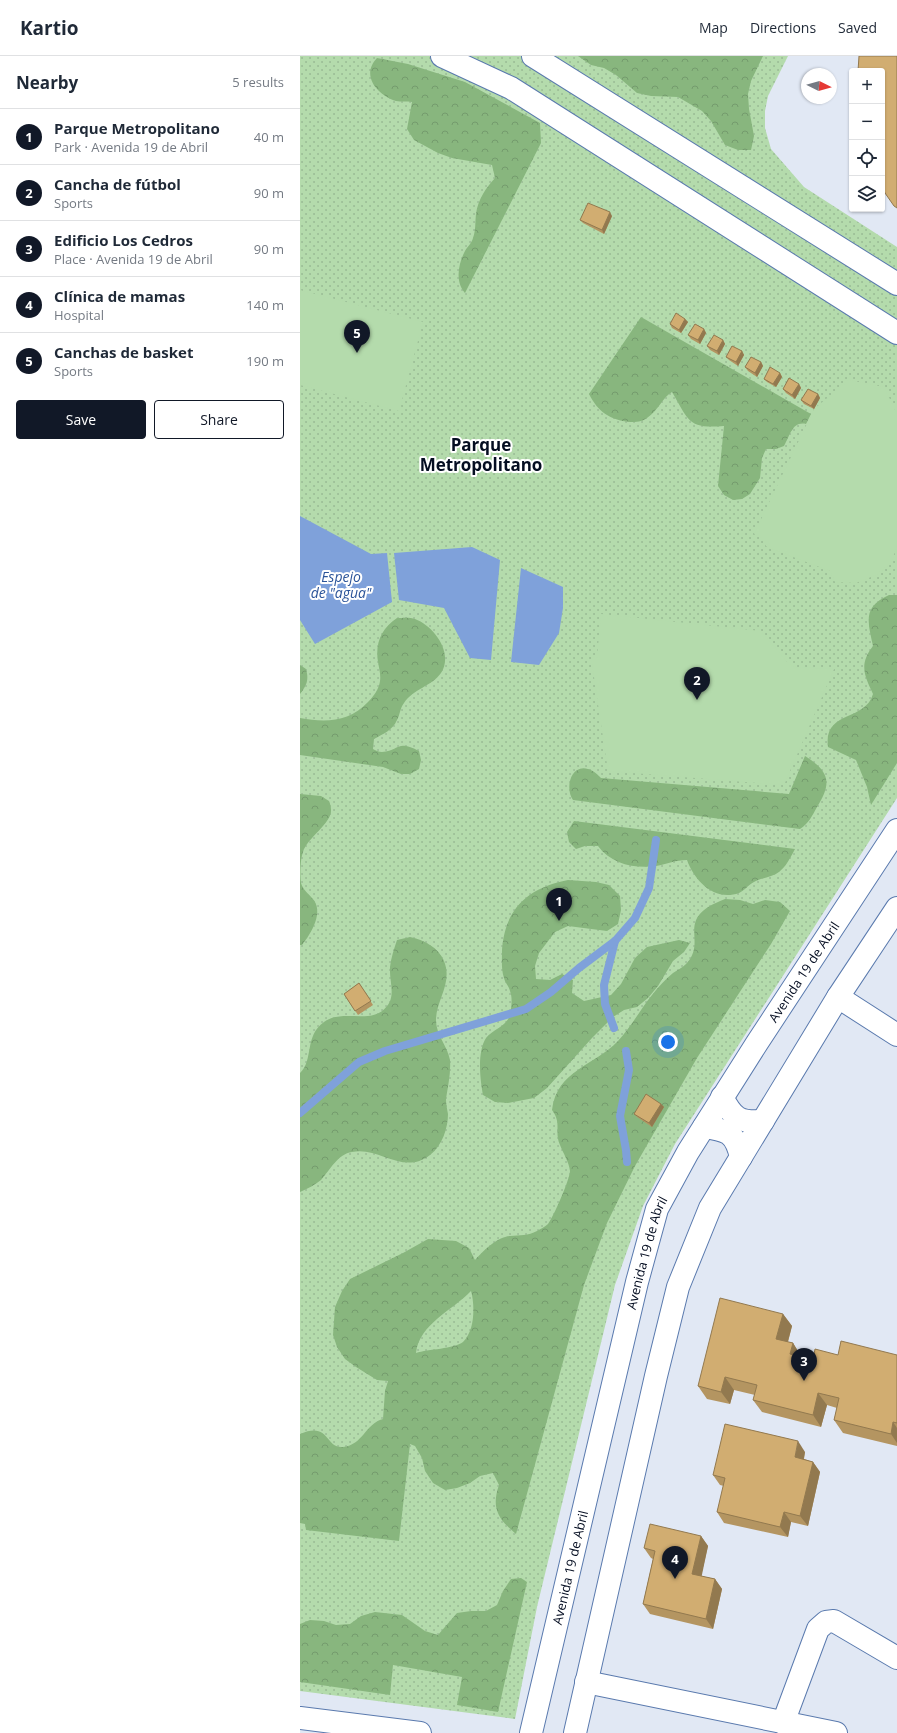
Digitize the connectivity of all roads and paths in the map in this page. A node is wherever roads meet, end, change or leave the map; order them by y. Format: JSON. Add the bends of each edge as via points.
{"nodes":[{"id":1,"x":442,"y":56,"type":"edge"},
{"id":2,"x":533,"y":56,"type":"edge"},
{"id":3,"x":897,"y":284,"type":"edge"},
{"id":4,"x":897,"y":333,"type":"edge"},
{"id":5,"x":897,"y":830,"type":"edge"},
{"id":6,"x":897,"y":908,"type":"edge"},
{"id":7,"x":838,"y":997,"type":"junction"},
{"id":8,"x":897,"y":1035,"type":"edge"},
{"id":9,"x":722,"y":1097,"type":"junction"},
{"id":10,"x":763,"y":1121,"type":"junction"},
{"id":11,"x":704,"y":1127,"type":"junction"},
{"id":12,"x":741,"y":1157,"type":"junction"},
{"id":13,"x":897,"y":1658,"type":"edge"},
{"id":14,"x":586,"y":1682,"type":"junction"},
{"id":15,"x":300,"y":1718,"type":"edge"},
{"id":16,"x":783,"y":1723,"type":"junction"},
{"id":17,"x":340,"y":1728,"type":"edge"},
{"id":18,"x":420,"y":1733,"type":"edge"},
{"id":19,"x":531,"y":1733,"type":"edge"},
{"id":20,"x":575,"y":1733,"type":"edge"},
{"id":21,"x":836,"y":1733,"type":"edge"}],
"edges":[{"from":1,"to":4,"type":"street","via":[[511,88]]},
{"from":2,"to":3,"type":"street"},
{"from":5,"to":9,"type":"street","name":"Avenida 19 de Abril"},
{"from":6,"to":7,"type":"street"},
{"from":7,"to":8,"type":"street"},
{"from":7,"to":10,"type":"street"},
{"from":9,"to":10,"type":"street","via":[[729,1111],[738,1119],[750,1122]]},
{"from":9,"to":11,"type":"street","name":"Avenida 19 de Abril"},
{"from":10,"to":12,"type":"street"},
{"from":11,"to":12,"type":"street","via":[[724,1130],[737,1143]]},
{"from":11,"to":19,"type":"street","name":"Avenida 19 de Abril","via":[[657,1209],[637,1282]]},
{"from":12,"to":14,"type":"street","via":[[710,1208],[678,1287]]},
{"from":13,"to":16,"type":"street","via":[[834,1621],[826,1622],[818,1629]]},
{"from":14,"to":16,"type":"street"},
{"from":14,"to":20,"type":"street"},
{"from":15,"to":17,"type":"street"},
{"from":16,"to":21,"type":"street"},
{"from":17,"to":18,"type":"street"}]}
